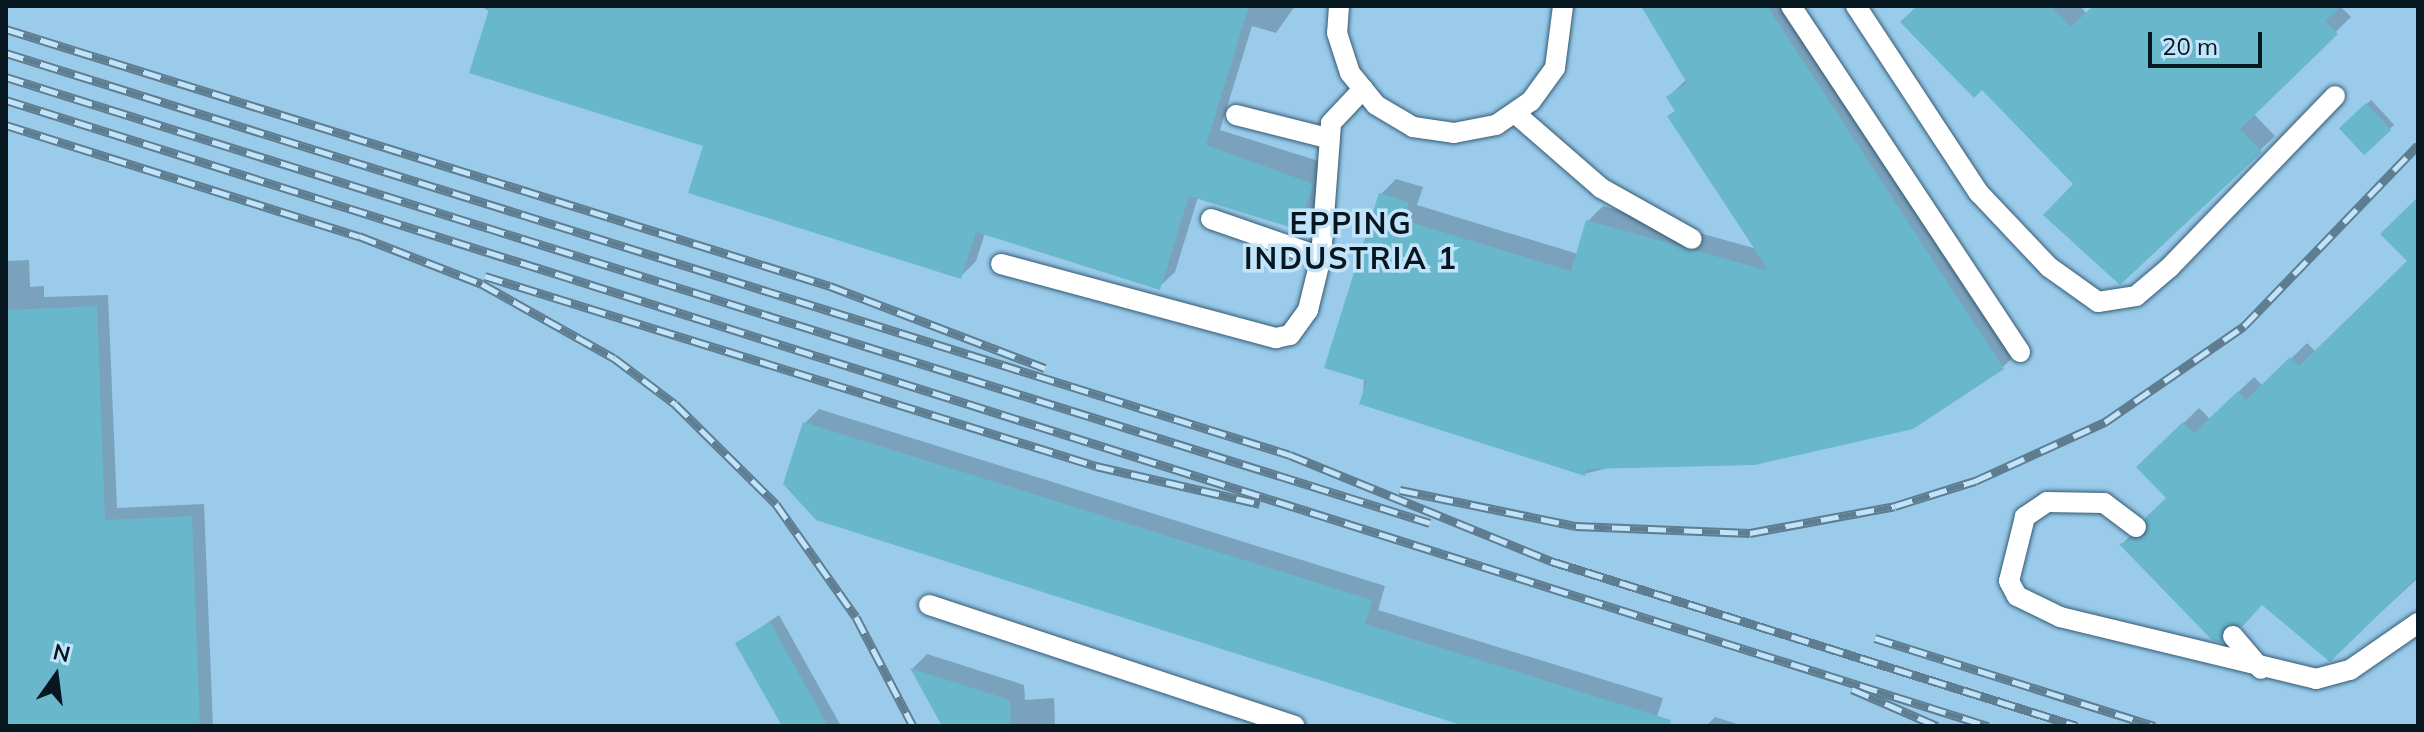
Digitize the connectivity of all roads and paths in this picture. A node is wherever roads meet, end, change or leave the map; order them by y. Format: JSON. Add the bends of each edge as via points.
{"nodes":[{"id":1,"x":1339,"y":6,"type":"edge"},
{"id":2,"x":1563,"y":6,"type":"edge"},
{"id":3,"x":1791,"y":6,"type":"edge"},
{"id":4,"x":1856,"y":6,"type":"edge"},
{"id":5,"x":1363,"y":89,"type":"junction"},
{"id":6,"x":2335,"y":96,"type":"dead end"},
{"id":7,"x":1516,"y":114,"type":"junction"},
{"id":8,"x":1236,"y":115,"type":"dead end"},
{"id":9,"x":1327,"y":138,"type":"junction"},
{"id":10,"x":1211,"y":219,"type":"dead end"},
{"id":11,"x":1692,"y":239,"type":"dead end"},
{"id":12,"x":1321,"y":257,"type":"junction"},
{"id":13,"x":1001,"y":264,"type":"dead end"},
{"id":14,"x":2020,"y":352,"type":"dead end"},
{"id":15,"x":2136,"y":527,"type":"dead end"},
{"id":16,"x":929,"y":605,"type":"dead end"},
{"id":17,"x":2418,"y":623,"type":"edge"},
{"id":18,"x":2233,"y":636,"type":"dead end"},
{"id":19,"x":2261,"y":669,"type":"junction"},
{"id":20,"x":1295,"y":726,"type":"edge"}],
"edges":[{"from":1,"to":5,"type":"lane","via":[[1337,33]]},
{"from":2,"to":7,"type":"lane","via":[[1555,68]]},
{"from":3,"to":14,"type":"lane"},
{"from":4,"to":6,"type":"lane","via":[[1979,193],[2049,267],[2098,302],[2136,296],[2169,268]]},
{"from":5,"to":7,"type":"lane","via":[[1413,127],[1454,133]]},
{"from":5,"to":9,"type":"lane","via":[[1331,123]]},
{"from":7,"to":11,"type":"lane","via":[[1601,188]]},
{"from":8,"to":9,"type":"lane"},
{"from":9,"to":12,"type":"lane"},
{"from":10,"to":12,"type":"lane"},
{"from":12,"to":13,"type":"lane","via":[[1301,323],[1276,338]]},
{"from":15,"to":19,"type":"lane","via":[[2104,503],[2047,502],[2025,517],[2009,581],[2017,596],[2060,617]]},
{"from":16,"to":20,"type":"lane"},
{"from":17,"to":19,"type":"lane","via":[[2350,670],[2316,679]]},
{"from":18,"to":19,"type":"lane"}]}
